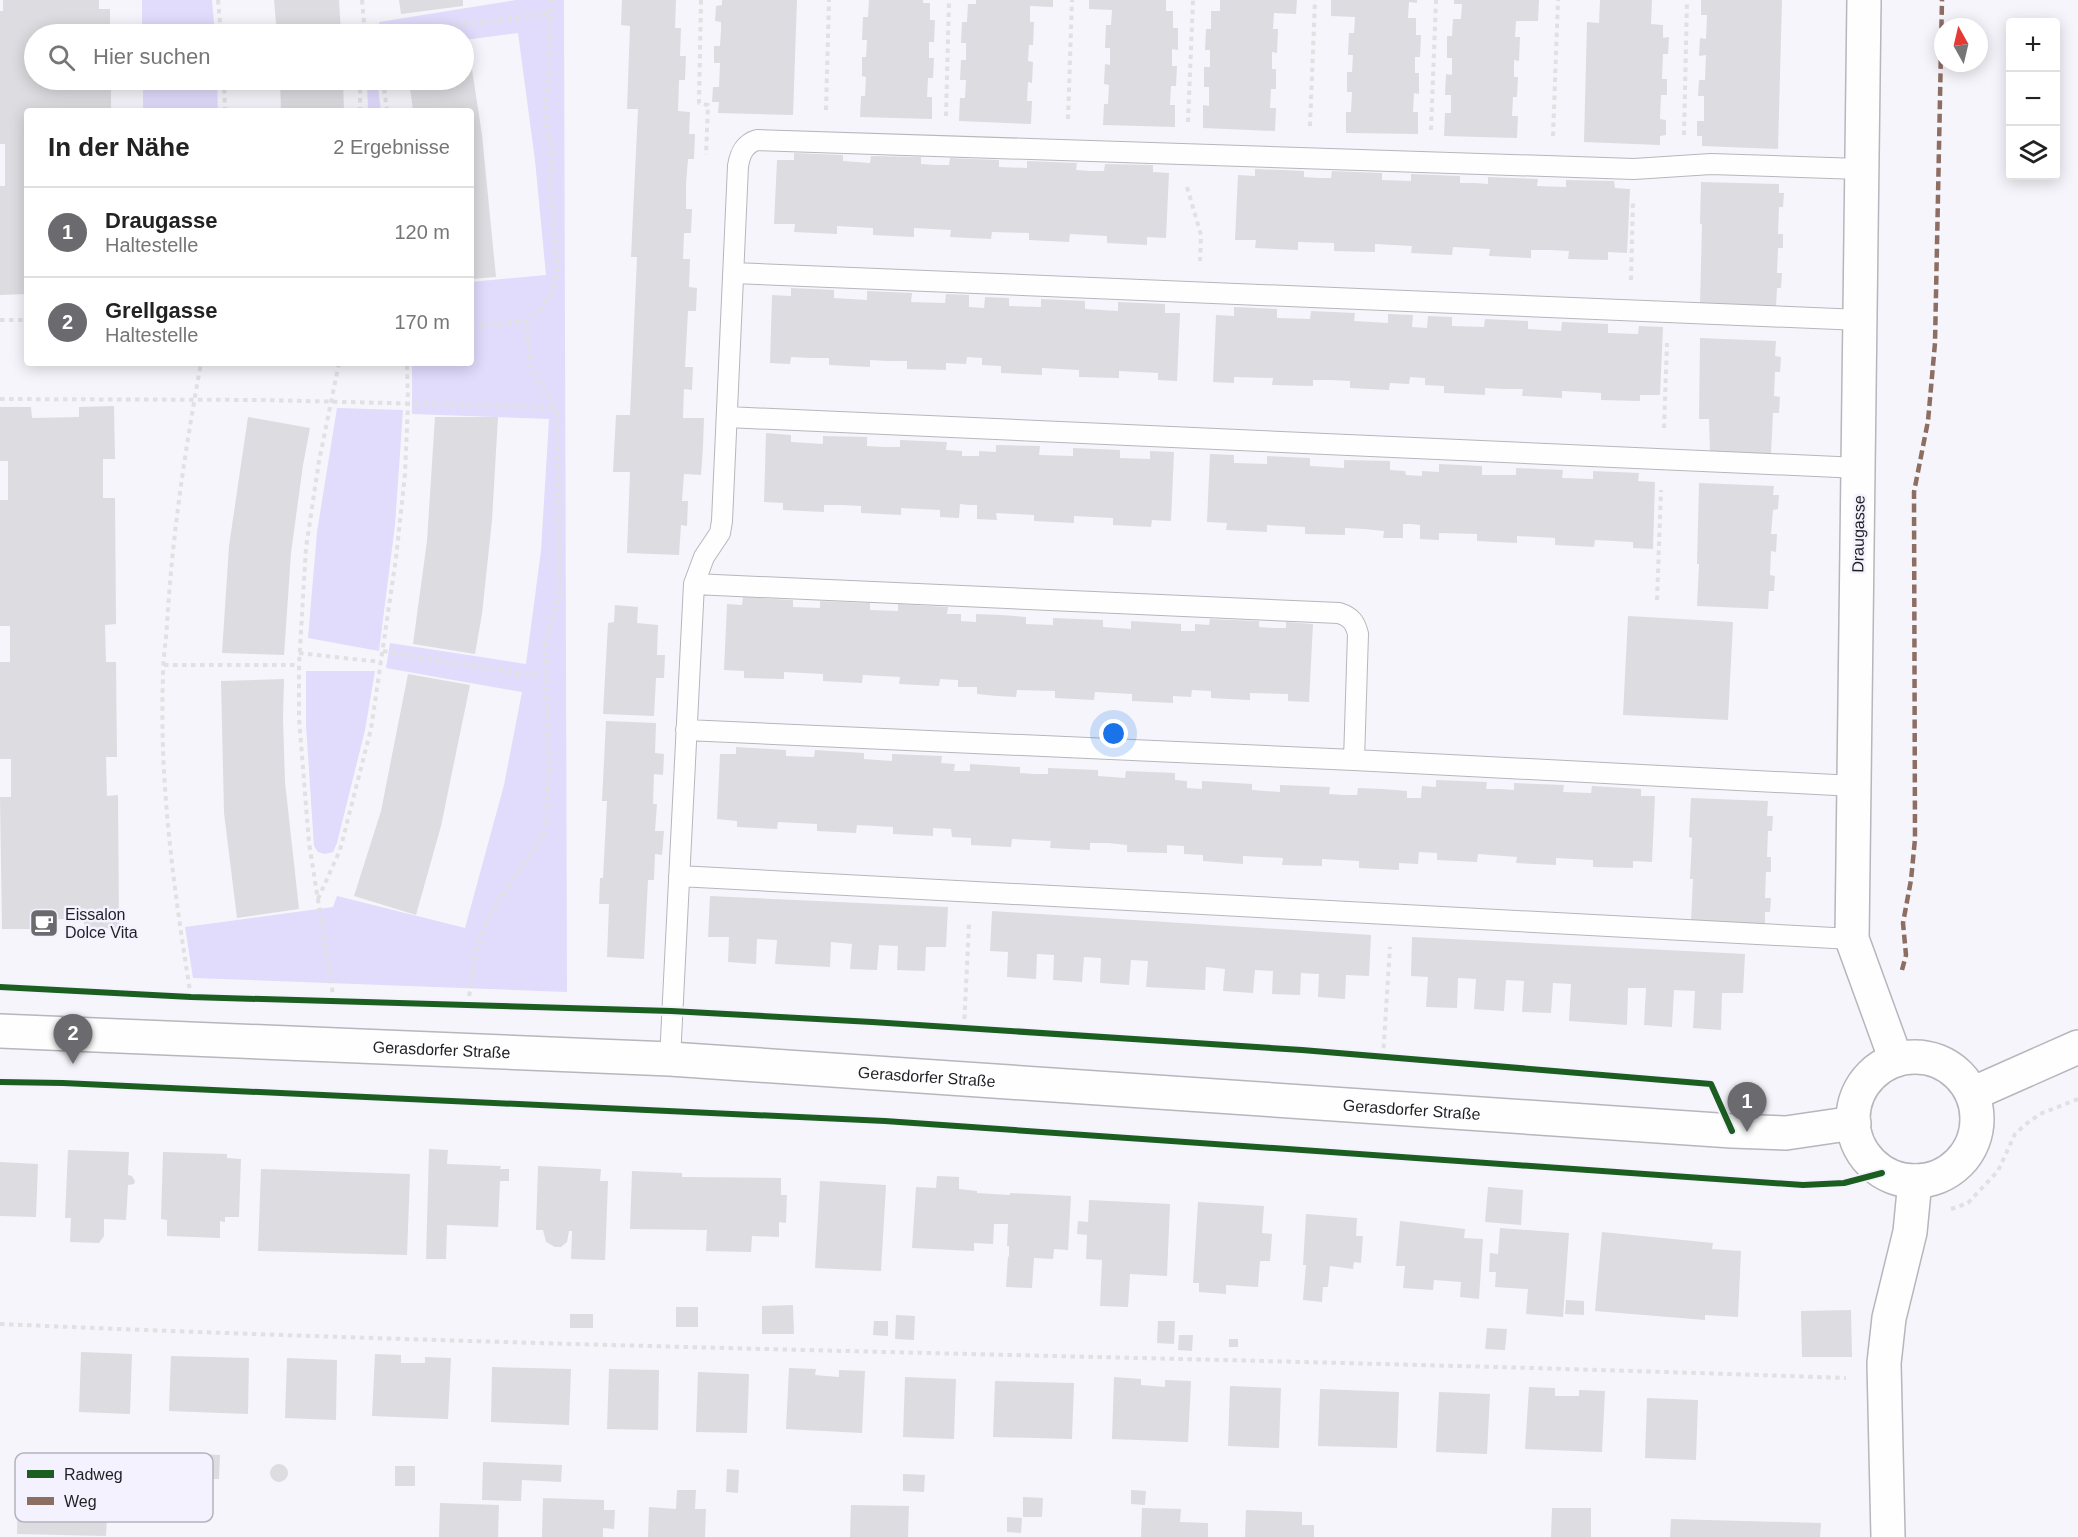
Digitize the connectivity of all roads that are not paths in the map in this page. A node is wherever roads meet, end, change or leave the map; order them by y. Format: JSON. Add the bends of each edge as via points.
{"nodes":[{"id":1,"x":1864,"y":0,"type":"edge"},
{"id":2,"x":1860,"y":169,"type":"junction"},
{"id":3,"x":734,"y":273,"type":"junction"},
{"id":4,"x":1861,"y":320,"type":"junction"},
{"id":5,"x":728,"y":417,"type":"junction"},
{"id":6,"x":1859,"y":468,"type":"junction"},
{"id":7,"x":694,"y":584,"type":"junction"},
{"id":8,"x":686,"y":730,"type":"junction"},
{"id":9,"x":1354,"y":760,"type":"junction"},
{"id":10,"x":1854,"y":786,"type":"junction"},
{"id":11,"x":679,"y":876,"type":"junction"},
{"id":12,"x":1852,"y":939,"type":"junction"},
{"id":13,"x":0,"y":1030,"type":"edge"},
{"id":14,"x":2078,"y":1047,"type":"edge"},
{"id":15,"x":670,"y":1059,"type":"junction"},
{"id":16,"x":1896,"y":1060,"type":"junction"},
{"id":17,"x":1971,"y":1094,"type":"junction"},
{"id":18,"x":1854,"y":1123,"type":"junction"},
{"id":19,"x":1915,"y":1181,"type":"junction"},
{"id":20,"x":1888,"y":1537,"type":"edge"}],
"edges":[{"from":1,"to":2,"type":"main road","name":"Draugasse"},
{"from":2,"to":3,"type":"lane","via":[[1711,164],[1634,169],[757,140],[742,150],[738,166]]},
{"from":2,"to":4,"type":"main road","name":"Draugasse"},
{"from":3,"to":4,"type":"lane"},
{"from":3,"to":5,"type":"lane"},
{"from":4,"to":6,"type":"main road","name":"Draugasse"},
{"from":5,"to":6,"type":"lane"},
{"from":5,"to":7,"type":"lane","via":[[720,533],[704,556]]},
{"from":6,"to":10,"type":"main road","name":"Draugasse"},
{"from":7,"to":8,"type":"lane"},
{"from":7,"to":9,"type":"lane","via":[[1339,613],[1356,624],[1358,634]]},
{"from":8,"to":9,"type":"lane"},
{"from":8,"to":11,"type":"lane"},
{"from":9,"to":10,"type":"lane"},
{"from":10,"to":12,"type":"main road","name":"Draugasse"},
{"from":11,"to":12,"type":"lane"},
{"from":11,"to":15,"type":"lane"},
{"from":12,"to":16,"type":"main road","name":"Draugasse"},
{"from":13,"to":15,"type":"main road","name":"Gerasdorfer Straße"},
{"from":14,"to":17,"type":"main road"},
{"from":15,"to":18,"type":"main road","name":"Gerasdorfer Straße","via":[[1740,1132],[1786,1133]]},
{"from":16,"to":17,"type":"main road","via":[[1911,1057],[1943,1063],[1960,1076]]},
{"from":16,"to":18,"type":"main road","via":[[1871,1075],[1858,1093]]},
{"from":17,"to":19,"type":"main road","via":[[1976,1106],[1971,1148],[1958,1166],[1932,1180]]},
{"from":18,"to":19,"type":"main road","via":[[1855,1136],[1866,1158],[1882,1173]]},
{"from":19,"to":20,"type":"main road","via":[[1910,1232],[1889,1318],[1884,1363]]}]}
